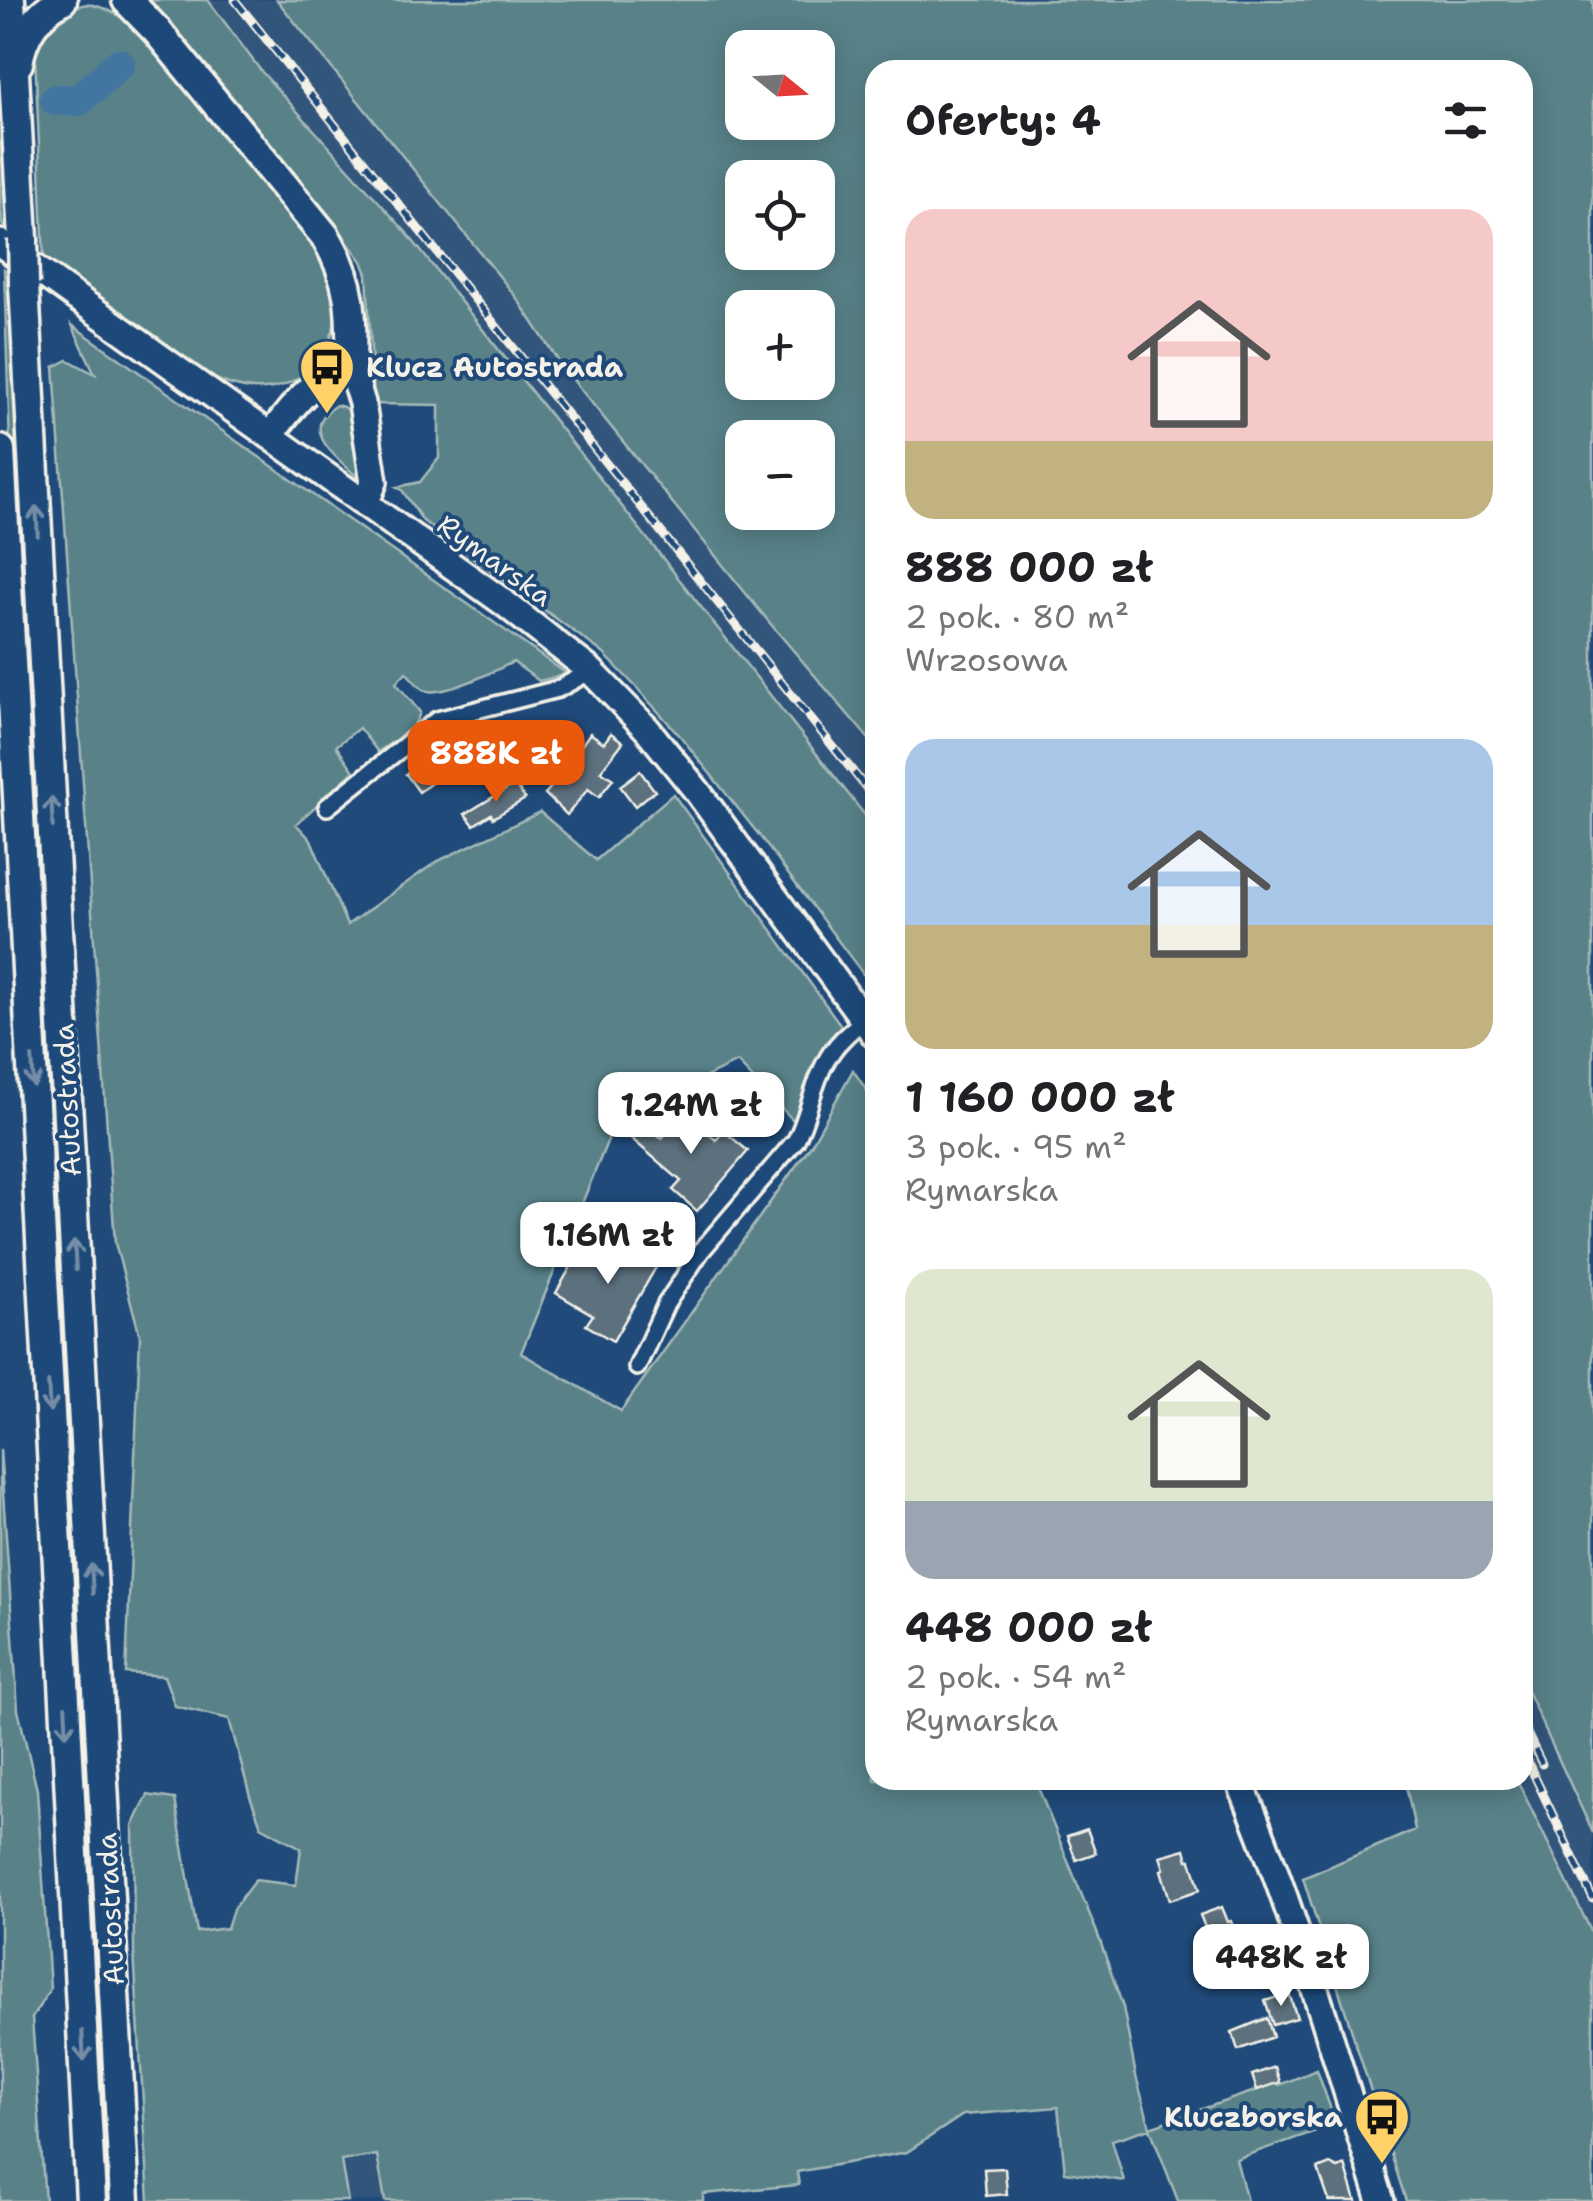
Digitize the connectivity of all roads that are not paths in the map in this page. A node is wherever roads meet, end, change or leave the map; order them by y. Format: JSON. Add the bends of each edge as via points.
{"nodes":[{"id":1,"x":10,"y":0,"type":"edge"},
{"id":2,"x":62,"y":0,"type":"edge"},
{"id":3,"x":104,"y":0,"type":"edge"},
{"id":4,"x":127,"y":0,"type":"edge"},
{"id":5,"x":157,"y":31,"type":"junction"},
{"id":6,"x":14,"y":95,"type":"junction"},
{"id":7,"x":11,"y":241,"type":"edge"},
{"id":8,"x":351,"y":367,"type":"junction"},
{"id":9,"x":270,"y":436,"type":"junction"},
{"id":10,"x":0,"y":450,"type":"edge"},
{"id":11,"x":366,"y":504,"type":"junction"},
{"id":12,"x":591,"y":671,"type":"junction"},
{"id":13,"x":327,"y":807,"type":"dead end"},
{"id":14,"x":865,"y":1021,"type":"edge"},
{"id":15,"x":865,"y":1029,"type":"edge"},
{"id":16,"x":637,"y":1367,"type":"dead end"},
{"id":17,"x":1244,"y":1790,"type":"edge"},
{"id":18,"x":91,"y":2201,"type":"edge"},
{"id":19,"x":125,"y":2201,"type":"edge"},
{"id":20,"x":1380,"y":2201,"type":"edge"}],
"edges":[{"from":1,"to":6,"type":"highway","name":"Autostrada"},
{"from":2,"to":6,"type":"highway","via":[[27,32]]},
{"from":3,"to":5,"type":"highway"},
{"from":4,"to":5,"type":"highway"},
{"from":5,"to":8,"type":"highway","via":[[336,254],[351,307]]},
{"from":6,"to":7,"type":"highway","name":"Autostrada"},
{"from":7,"to":9,"type":"main road","name":"Rymarska"},
{"from":19,"to":7,"type":"highway","name":"Autostrada","one_way":true,"bridge":true,"via":[[24,284]]},
{"from":8,"to":9,"type":"main road","via":[[332,371]]},
{"from":8,"to":11,"type":"main road","via":[[374,482]]},
{"from":9,"to":11,"type":"main road","name":"Rymarska"},
{"from":10,"to":18,"type":"highway","name":"Autostrada","one_way":true},
{"from":11,"to":12,"type":"main road","name":"Rymarska"},
{"from":12,"to":13,"type":"street","via":[[558,689],[437,720]]},
{"from":12,"to":14,"type":"main road","name":"Rymarska","via":[[697,791]]},
{"from":15,"to":16,"type":"street","name":"Rymarska","via":[[851,1030],[824,1063],[796,1140],[701,1251],[666,1304]]},
{"from":17,"to":20,"type":"main road","via":[[1299,1936]]}]}
